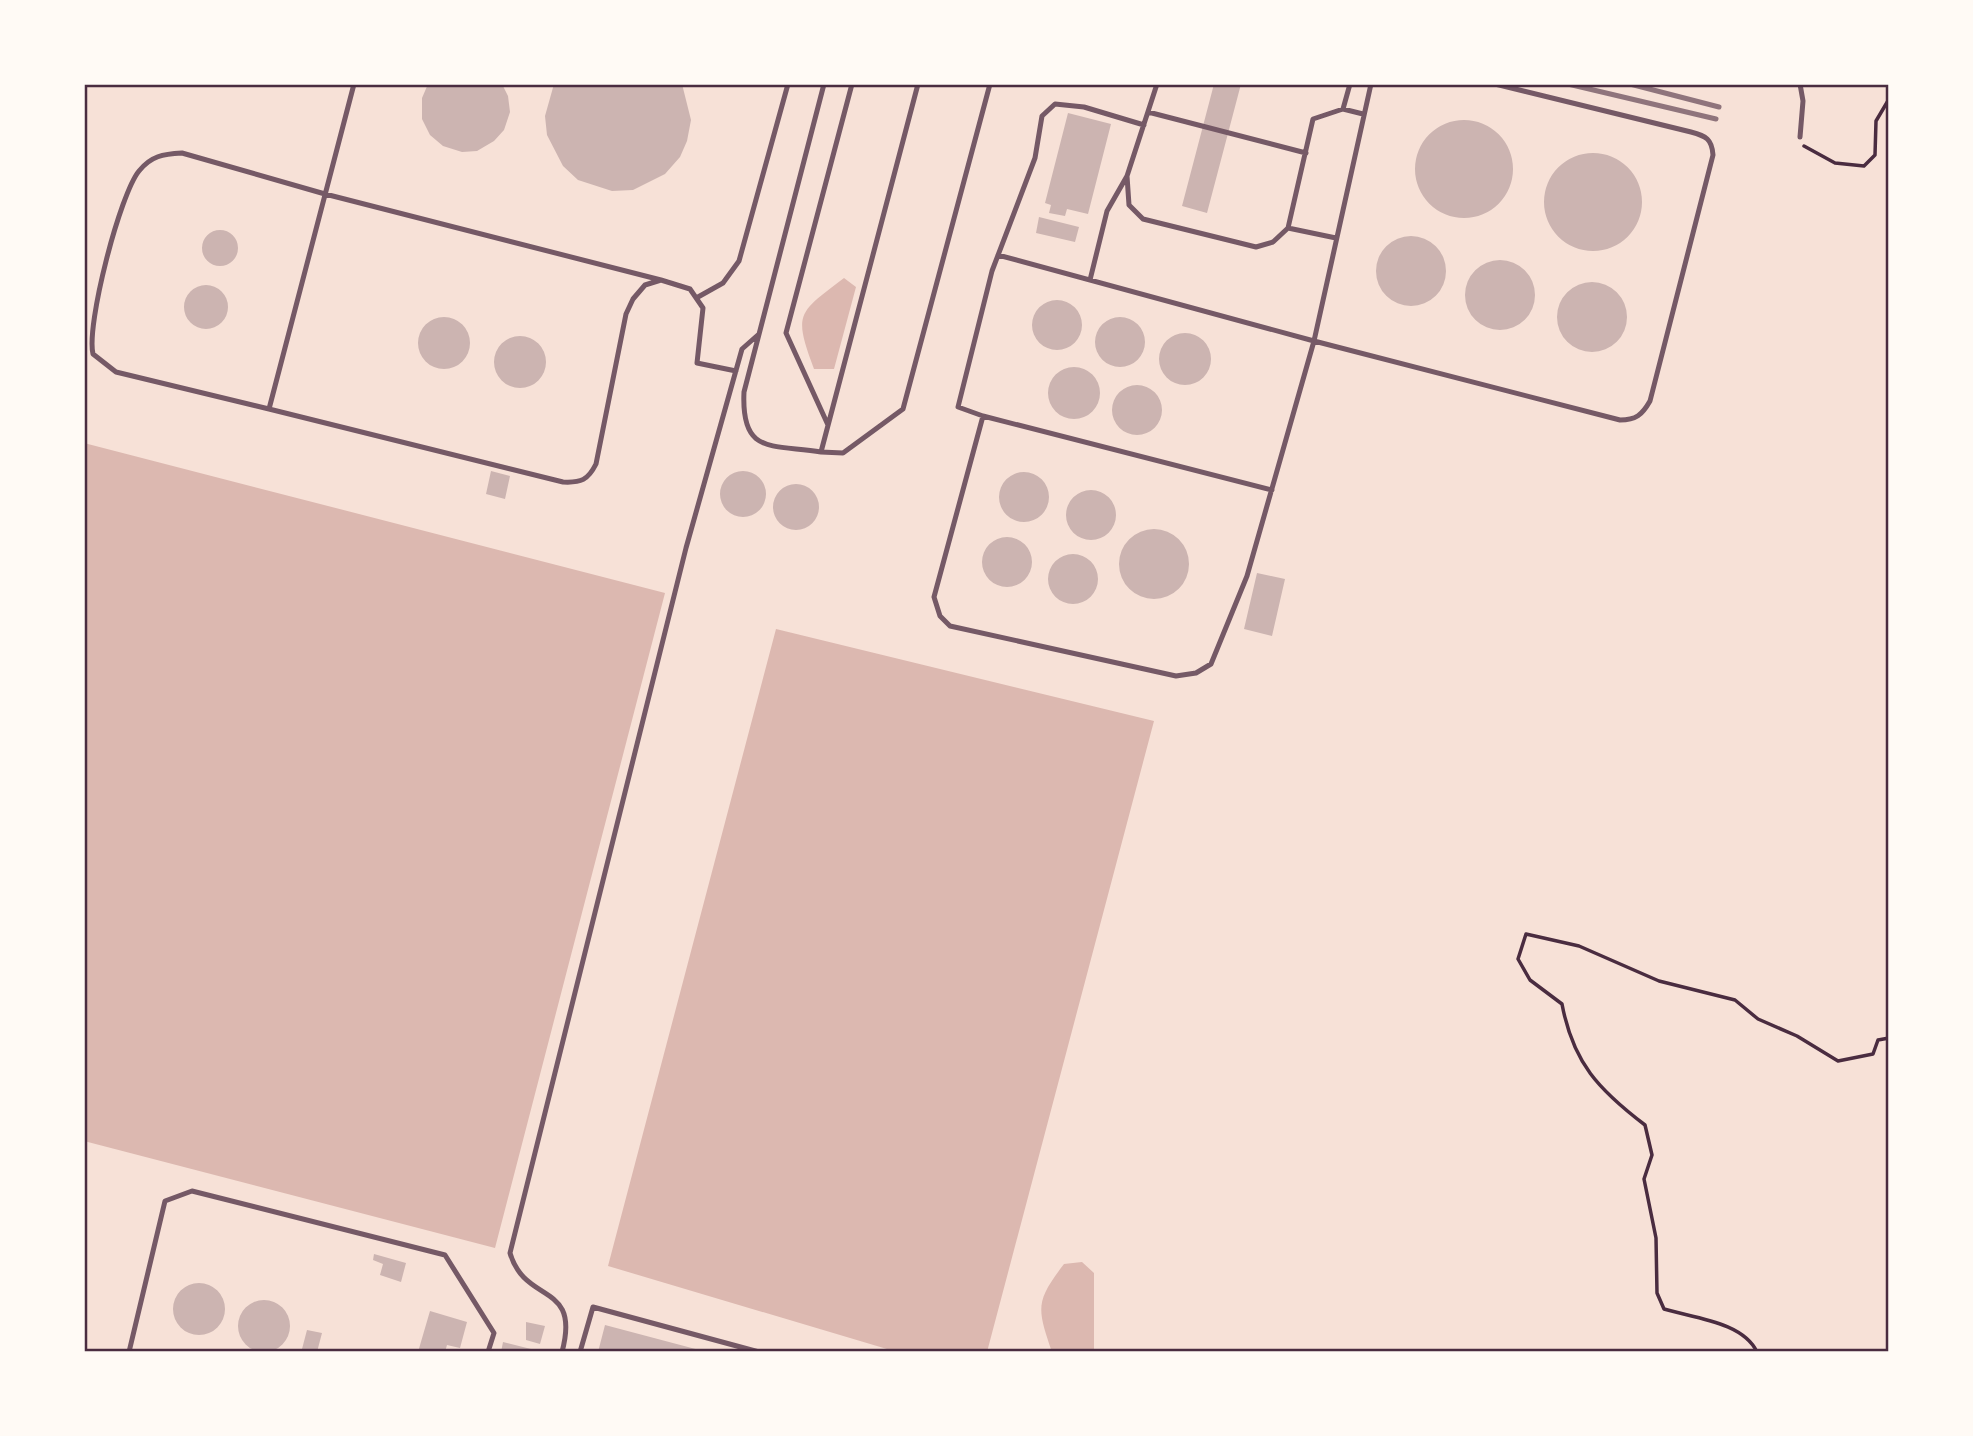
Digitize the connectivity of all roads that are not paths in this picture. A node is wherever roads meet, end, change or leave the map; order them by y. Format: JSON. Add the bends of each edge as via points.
{"nodes":[{"id":1,"x":354,"y":84,"type":"edge"},
{"id":2,"x":788,"y":84,"type":"edge"},
{"id":3,"x":824,"y":84,"type":"edge"},
{"id":4,"x":852,"y":84,"type":"edge"},
{"id":5,"x":918,"y":84,"type":"edge"},
{"id":6,"x":990,"y":84,"type":"edge"},
{"id":7,"x":1157,"y":84,"type":"edge"},
{"id":8,"x":1350,"y":84,"type":"edge"},
{"id":9,"x":1371,"y":84,"type":"edge"},
{"id":10,"x":1495,"y":84,"type":"edge"},
{"id":11,"x":1800,"y":84,"type":"edge"},
{"id":12,"x":1343,"y":109,"type":"junction"},
{"id":13,"x":1148,"y":112,"type":"junction"},
{"id":14,"x":1363,"y":114,"type":"junction"},
{"id":15,"x":1144,"y":125,"type":"junction"},
{"id":16,"x":1800,"y":137,"type":"road end"},
{"id":17,"x":1306,"y":153,"type":"junction"},
{"id":18,"x":1127,"y":176,"type":"junction"},
{"id":19,"x":325,"y":194,"type":"junction"},
{"id":20,"x":1289,"y":228,"type":"junction"},
{"id":21,"x":1336,"y":239,"type":"junction"},
{"id":22,"x":998,"y":255,"type":"junction"},
{"id":23,"x":661,"y":280,"type":"junction"},
{"id":24,"x":1090,"y":280,"type":"junction"},
{"id":25,"x":698,"y":297,"type":"junction"},
{"id":26,"x":759,"y":334,"type":"junction"},
{"id":27,"x":1314,"y":341,"type":"junction"},
{"id":28,"x":736,"y":371,"type":"junction"},
{"id":29,"x":269,"y":409,"type":"junction"},
{"id":30,"x":983,"y":416,"type":"junction"},
{"id":31,"x":828,"y":425,"type":"junction"},
{"id":32,"x":821,"y":452,"type":"junction"},
{"id":33,"x":1272,"y":490,"type":"junction"},
{"id":34,"x":129,"y":1352,"type":"edge"},
{"id":35,"x":488,"y":1352,"type":"edge"},
{"id":36,"x":562,"y":1352,"type":"edge"},
{"id":37,"x":580,"y":1352,"type":"edge"},
{"id":38,"x":760,"y":1352,"type":"edge"}],
"edges":[{"from":1,"to":19,"type":"lane"},
{"from":2,"to":25,"type":"lane","via":[[739,261],[723,283]]},
{"from":3,"to":26,"type":"lane"},
{"from":4,"to":31,"type":"lane","via":[[786,333]]},
{"from":5,"to":31,"type":"lane"},
{"from":6,"to":32,"type":"lane","via":[[903,409],[843,453]]},
{"from":7,"to":13,"type":"lane"},
{"from":8,"to":12,"type":"lane"},
{"from":9,"to":14,"type":"lane"},
{"from":10,"to":27,"type":"lane","via":[[1706,136],[1712,144],[1713,155],[1643,414],[1620,420]]},
{"from":11,"to":16,"type":"lane"},
{"from":12,"to":14,"type":"lane"},
{"from":12,"to":17,"type":"lane","via":[[1313,119]]},
{"from":13,"to":15,"type":"lane"},
{"from":13,"to":17,"type":"lane"},
{"from":14,"to":21,"type":"lane"},
{"from":15,"to":18,"type":"lane"},
{"from":15,"to":22,"type":"lane","via":[[1084,107],[1055,104],[1042,116],[1035,158]]},
{"from":17,"to":20,"type":"lane"},
{"from":18,"to":20,"type":"lane","via":[[1129,205],[1143,219],[1256,247],[1273,242]]},
{"from":18,"to":24,"type":"lane","via":[[1107,211]]},
{"from":19,"to":23,"type":"lane"},
{"from":19,"to":29,"type":"lane"},
{"from":19,"to":29,"type":"lane","via":[[181,153],[158,155],[127,189],[92,323],[93,354],[116,372]]},
{"from":20,"to":21,"type":"lane"},
{"from":21,"to":27,"type":"lane"},
{"from":22,"to":24,"type":"lane"},
{"from":22,"to":30,"type":"lane","via":[[958,407]]},
{"from":23,"to":25,"type":"lane","via":[[690,289]]},
{"from":23,"to":29,"type":"lane","via":[[645,285],[626,314],[596,464],[584,481],[563,482]]},
{"from":24,"to":27,"type":"lane"},
{"from":25,"to":28,"type":"lane","via":[[703,318],[697,363]]},
{"from":26,"to":28,"type":"lane","via":[[742,349]]},
{"from":26,"to":32,"type":"lane","via":[[744,392],[746,428],[752,438],[766,444]]},
{"from":27,"to":33,"type":"lane"},
{"from":28,"to":36,"type":"lane","via":[[683,561],[509,1253],[520,1276],[558,1302],[565,1313],[568,1329]]},
{"from":30,"to":33,"type":"lane"},
{"from":30,"to":33,"type":"lane","via":[[934,597],[940,616],[950,626],[1176,676],[1196,673],[1211,664],[1216,652],[1247,576]]},
{"from":31,"to":32,"type":"lane"},
{"from":34,"to":35,"type":"lane","via":[[165,1200],[192,1191],[445,1255],[494,1333]]},
{"from":37,"to":38,"type":"lane","via":[[593,1307]]}]}
